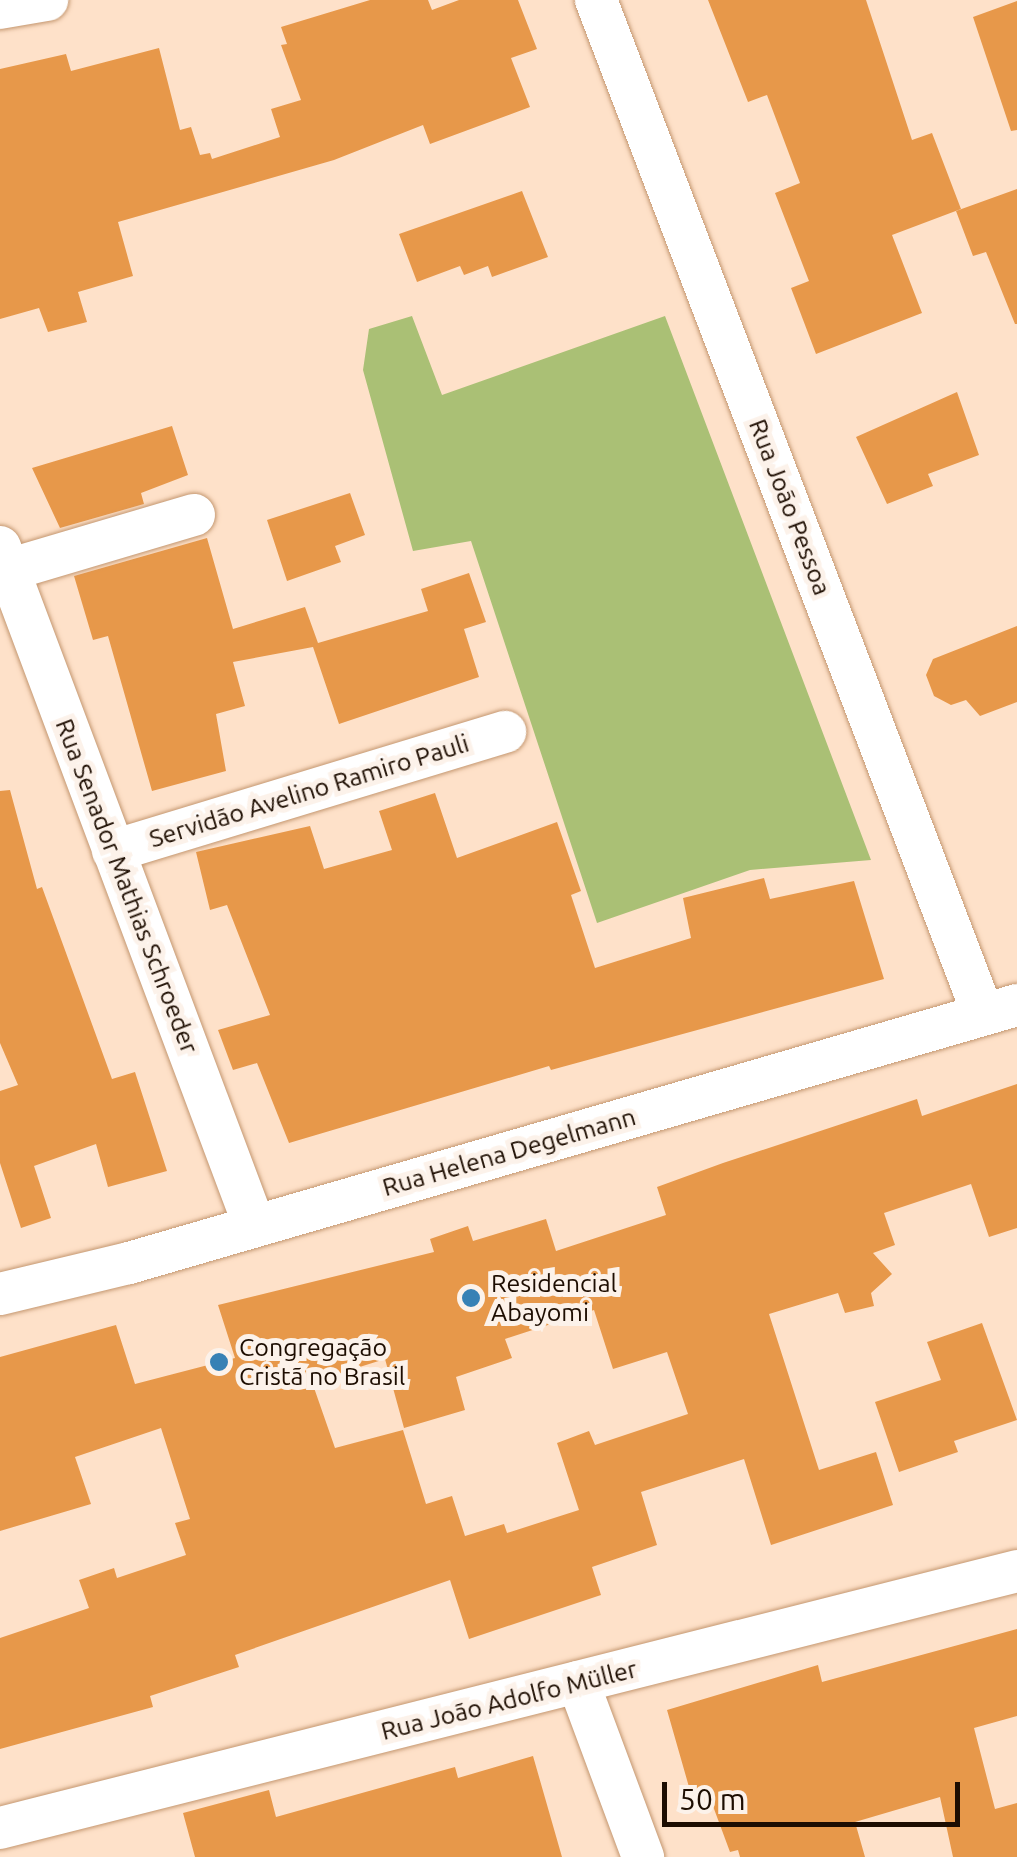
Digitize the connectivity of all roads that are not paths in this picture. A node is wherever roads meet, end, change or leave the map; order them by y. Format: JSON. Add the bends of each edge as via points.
{"nodes":[{"id":1,"x":46,"y":0,"type":"edge"},
{"id":2,"x":596,"y":0,"type":"edge"},
{"id":3,"x":0,"y":8,"type":"edge"},
{"id":4,"x":194,"y":515,"type":"dead end"},
{"id":5,"x":4,"y":558,"type":"edge"},
{"id":6,"x":505,"y":732,"type":"dead end"},
{"id":7,"x":114,"y":851,"type":"junction"},
{"id":8,"x":1000,"y":1010,"type":"edge"},
{"id":9,"x":254,"y":1225,"type":"junction"},
{"id":10,"x":0,"y":1294,"type":"edge"},
{"id":11,"x":1017,"y":1571,"type":"edge"},
{"id":12,"x":578,"y":1682,"type":"junction"},
{"id":13,"x":0,"y":1828,"type":"edge"},
{"id":14,"x":643,"y":1857,"type":"edge"}],
"edges":[{"from":1,"to":3,"type":"street"},
{"from":2,"to":8,"type":"street","name":"Rua João Pessoa"},
{"from":4,"to":5,"type":"street"},
{"from":5,"to":7,"type":"street","name":"Rua Senador Mathias Schroeder"},
{"from":6,"to":7,"type":"street","name":"Servidão Avelino Ramiro Pauli"},
{"from":7,"to":9,"type":"street","name":"Rua Senador Mathias Schroeder"},
{"from":8,"to":9,"type":"street","name":"Rua Helena Degelmann"},
{"from":9,"to":10,"type":"street","name":"Rua Helena Degelmann"},
{"from":11,"to":12,"type":"street","name":"Rua João Adolfo Müller"},
{"from":12,"to":13,"type":"street","name":"Rua João Adolfo Müller"},
{"from":12,"to":14,"type":"street"}]}
